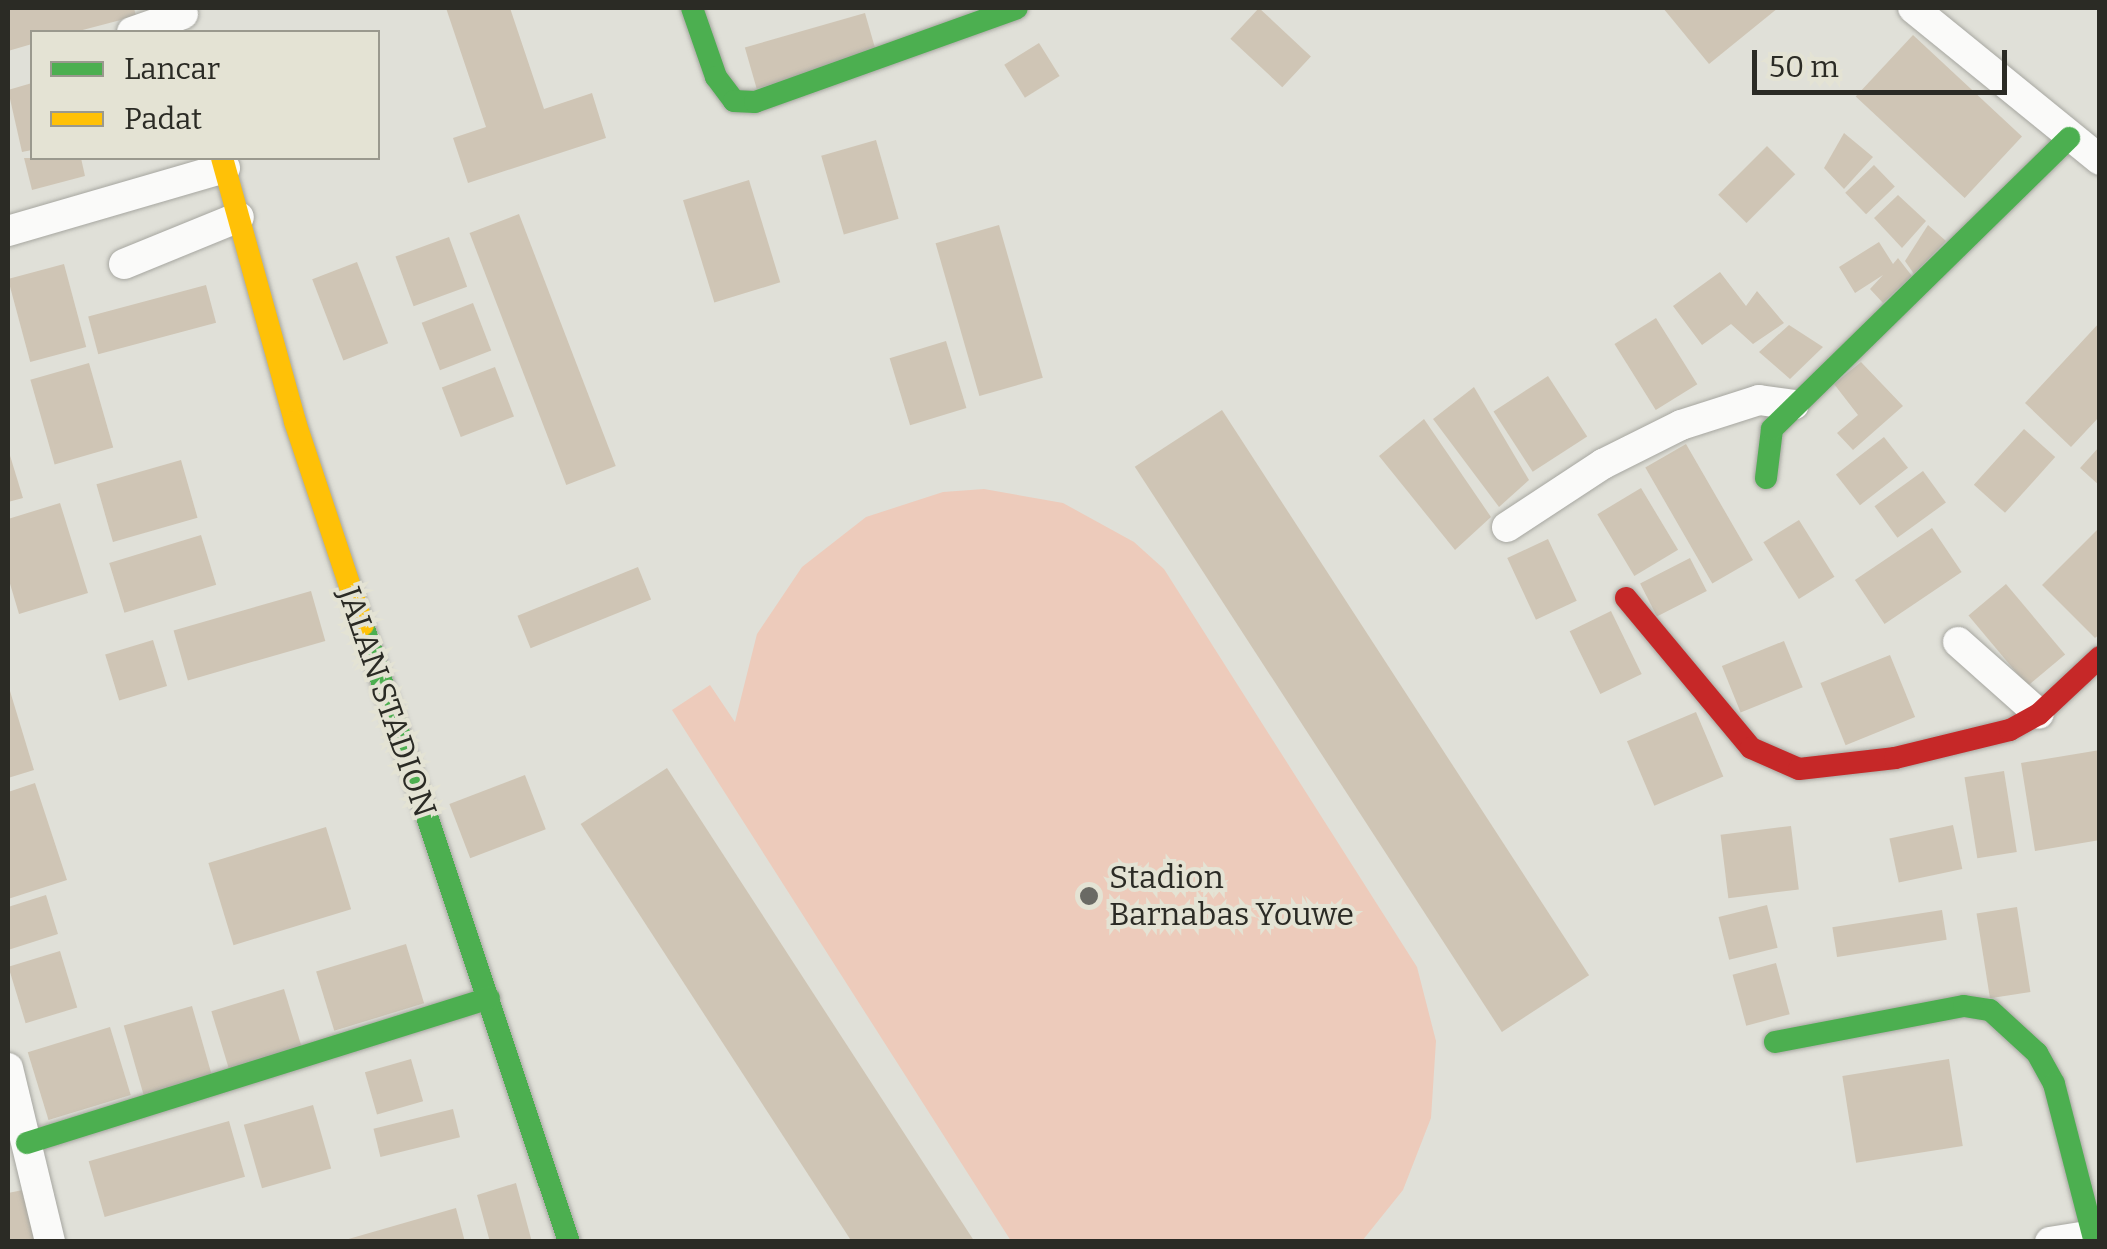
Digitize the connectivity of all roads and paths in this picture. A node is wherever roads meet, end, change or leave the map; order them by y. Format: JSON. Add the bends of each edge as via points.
{"nodes":[{"id":1,"x":692,"y":8,"type":"edge"},
{"id":2,"x":1017,"y":8,"type":"edge"},
{"id":3,"x":1913,"y":8,"type":"edge"},
{"id":4,"x":184,"y":18,"type":"edge"},
{"id":5,"x":139,"y":30,"type":"edge"},
{"id":6,"x":2069,"y":138,"type":"junction"},
{"id":7,"x":2100,"y":160,"type":"edge"},
{"id":8,"x":223,"y":163,"type":"edge"},
{"id":9,"x":238,"y":217,"type":"junction"},
{"id":10,"x":8,"y":231,"type":"edge"},
{"id":11,"x":124,"y":264,"type":"dead end"},
{"id":12,"x":1794,"y":405,"type":"junction"},
{"id":13,"x":1766,"y":478,"type":"dead end"},
{"id":14,"x":1508,"y":527,"type":"dead end"},
{"id":15,"x":1626,"y":598,"type":"dead end"},
{"id":16,"x":1958,"y":642,"type":"dead end"},
{"id":17,"x":2100,"y":657,"type":"edge"},
{"id":18,"x":2040,"y":714,"type":"junction"},
{"id":19,"x":490,"y":998,"type":"junction"},
{"id":20,"x":1776,"y":1042,"type":"dead end"},
{"id":21,"x":9,"y":1078,"type":"edge"},
{"id":22,"x":28,"y":1142,"type":"junction"},
{"id":23,"x":2096,"y":1235,"type":"edge"},
{"id":24,"x":50,"y":1242,"type":"edge"},
{"id":25,"x":568,"y":1242,"type":"edge"},
{"id":26,"x":2050,"y":1242,"type":"edge"}],
"edges":[{"from":1,"to":2,"type":"street","via":[[716,77],[734,101],[756,102]]},
{"from":3,"to":6,"type":"street"},
{"from":4,"to":5,"type":"street"},
{"from":6,"to":7,"type":"street"},
{"from":6,"to":12,"type":"street"},
{"from":8,"to":9,"type":"street","name":"JALAN STADION"},
{"from":8,"to":10,"type":"street"},
{"from":9,"to":11,"type":"street"},
{"from":9,"to":19,"type":"street","name":"JALAN STADION","via":[[301,440]]},
{"from":12,"to":13,"type":"street","via":[[1772,429]]},
{"from":12,"to":14,"type":"street","via":[[1760,400],[1680,425],[1603,464]]},
{"from":15,"to":18,"type":"street","via":[[1751,748],[1799,769],[1895,758],[2010,730]]},
{"from":16,"to":18,"type":"street"},
{"from":17,"to":18,"type":"street"},
{"from":19,"to":22,"type":"street"},
{"from":19,"to":25,"type":"street","name":"JALAN STADION"},
{"from":20,"to":23,"type":"street","via":[[1964,1006],[1990,1010],[2037,1052],[2054,1084]]},
{"from":21,"to":22,"type":"street"},
{"from":22,"to":24,"type":"street"},
{"from":23,"to":26,"type":"street"}]}
